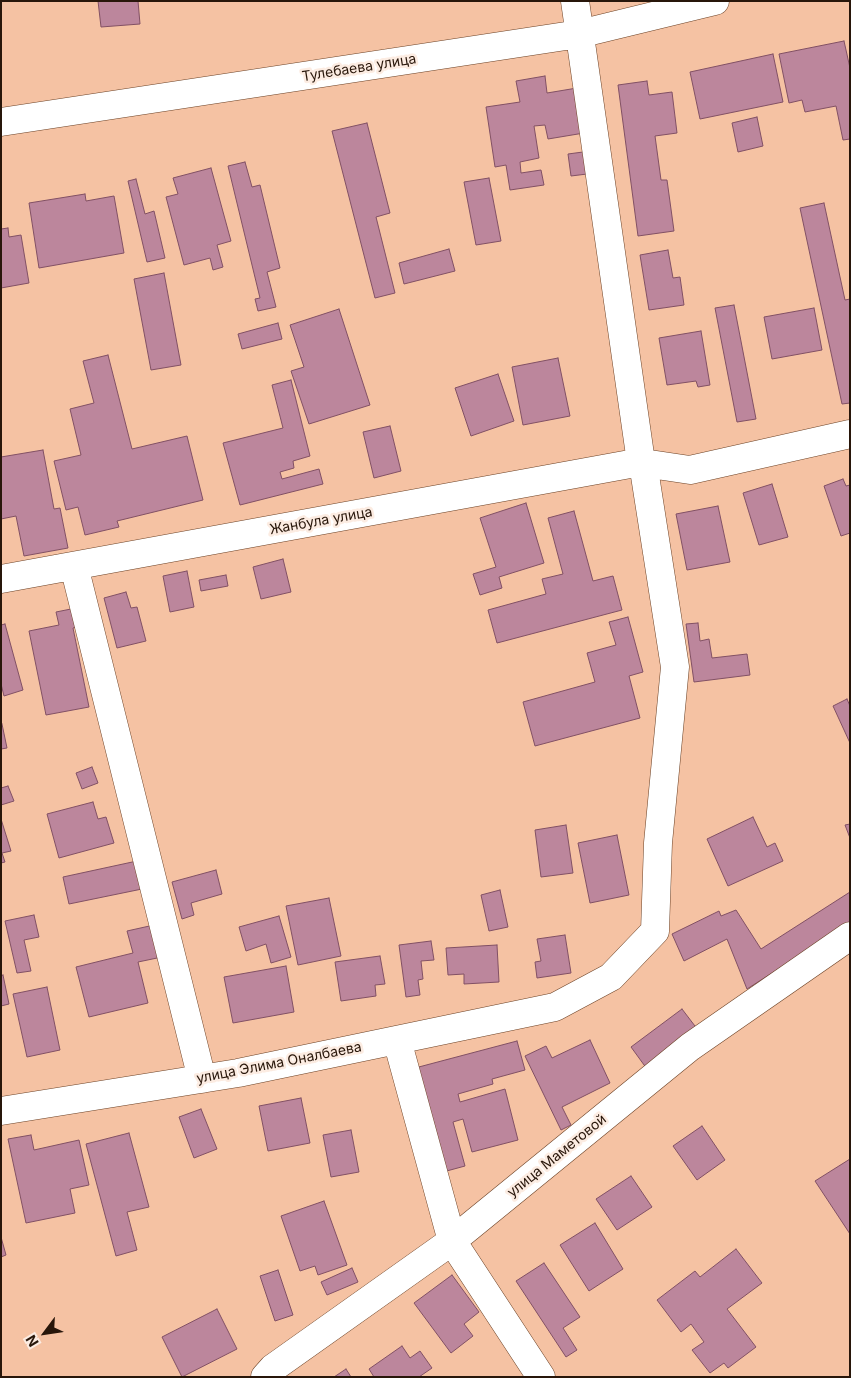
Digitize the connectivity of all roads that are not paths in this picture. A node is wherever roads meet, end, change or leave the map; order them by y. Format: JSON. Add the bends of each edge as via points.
{"nodes":[{"id":1,"x":575,"y":1,"type":"edge"},
{"id":2,"x":716,"y":1,"type":"edge"},
{"id":3,"x":579,"y":34,"type":"junction"},
{"id":4,"x":1,"y":122,"type":"edge"},
{"id":5,"x":850,"y":434,"type":"edge"},
{"id":6,"x":642,"y":463,"type":"junction"},
{"id":7,"x":74,"y":566,"type":"junction"},
{"id":8,"x":1,"y":579,"type":"edge"},
{"id":9,"x":850,"y":936,"type":"edge"},
{"id":10,"x":397,"y":1040,"type":"junction"},
{"id":11,"x":202,"y":1079,"type":"junction"},
{"id":12,"x":1,"y":1111,"type":"edge"},
{"id":13,"x":452,"y":1241,"type":"junction"},
{"id":14,"x":265,"y":1377,"type":"edge"},
{"id":15,"x":541,"y":1377,"type":"edge"}],
"edges":[{"from":1,"to":3,"type":"street","name":"улица Элима Оналбаева"},
{"from":2,"to":3,"type":"street","name":"Тулебаева улица"},
{"from":3,"to":4,"type":"street","name":"Тулебаева улица"},
{"from":3,"to":6,"type":"street","name":"улица Элима Оналбаева"},
{"from":5,"to":6,"type":"street","name":"Жанбула улица","via":[[690,470]]},
{"from":6,"to":7,"type":"street","name":"Жанбула улица"},
{"from":6,"to":10,"type":"street","name":"улица Элима Оналбаева","via":[[675,667],[658,843],[655,931],[611,977],[555,1007]]},
{"from":7,"to":8,"type":"street","name":"Жанбула улица"},
{"from":7,"to":11,"type":"street"},
{"from":9,"to":13,"type":"street","name":"улица Маметовой","via":[[690,1047]]},
{"from":10,"to":11,"type":"street","name":"улица Элима Оналбаева"},
{"from":10,"to":13,"type":"street"},
{"from":11,"to":12,"type":"street","name":"улица Элима Оналбаева"},
{"from":13,"to":14,"type":"street","name":"улица Маметовой","via":[[273,1368]]},
{"from":13,"to":15,"type":"street"}]}
